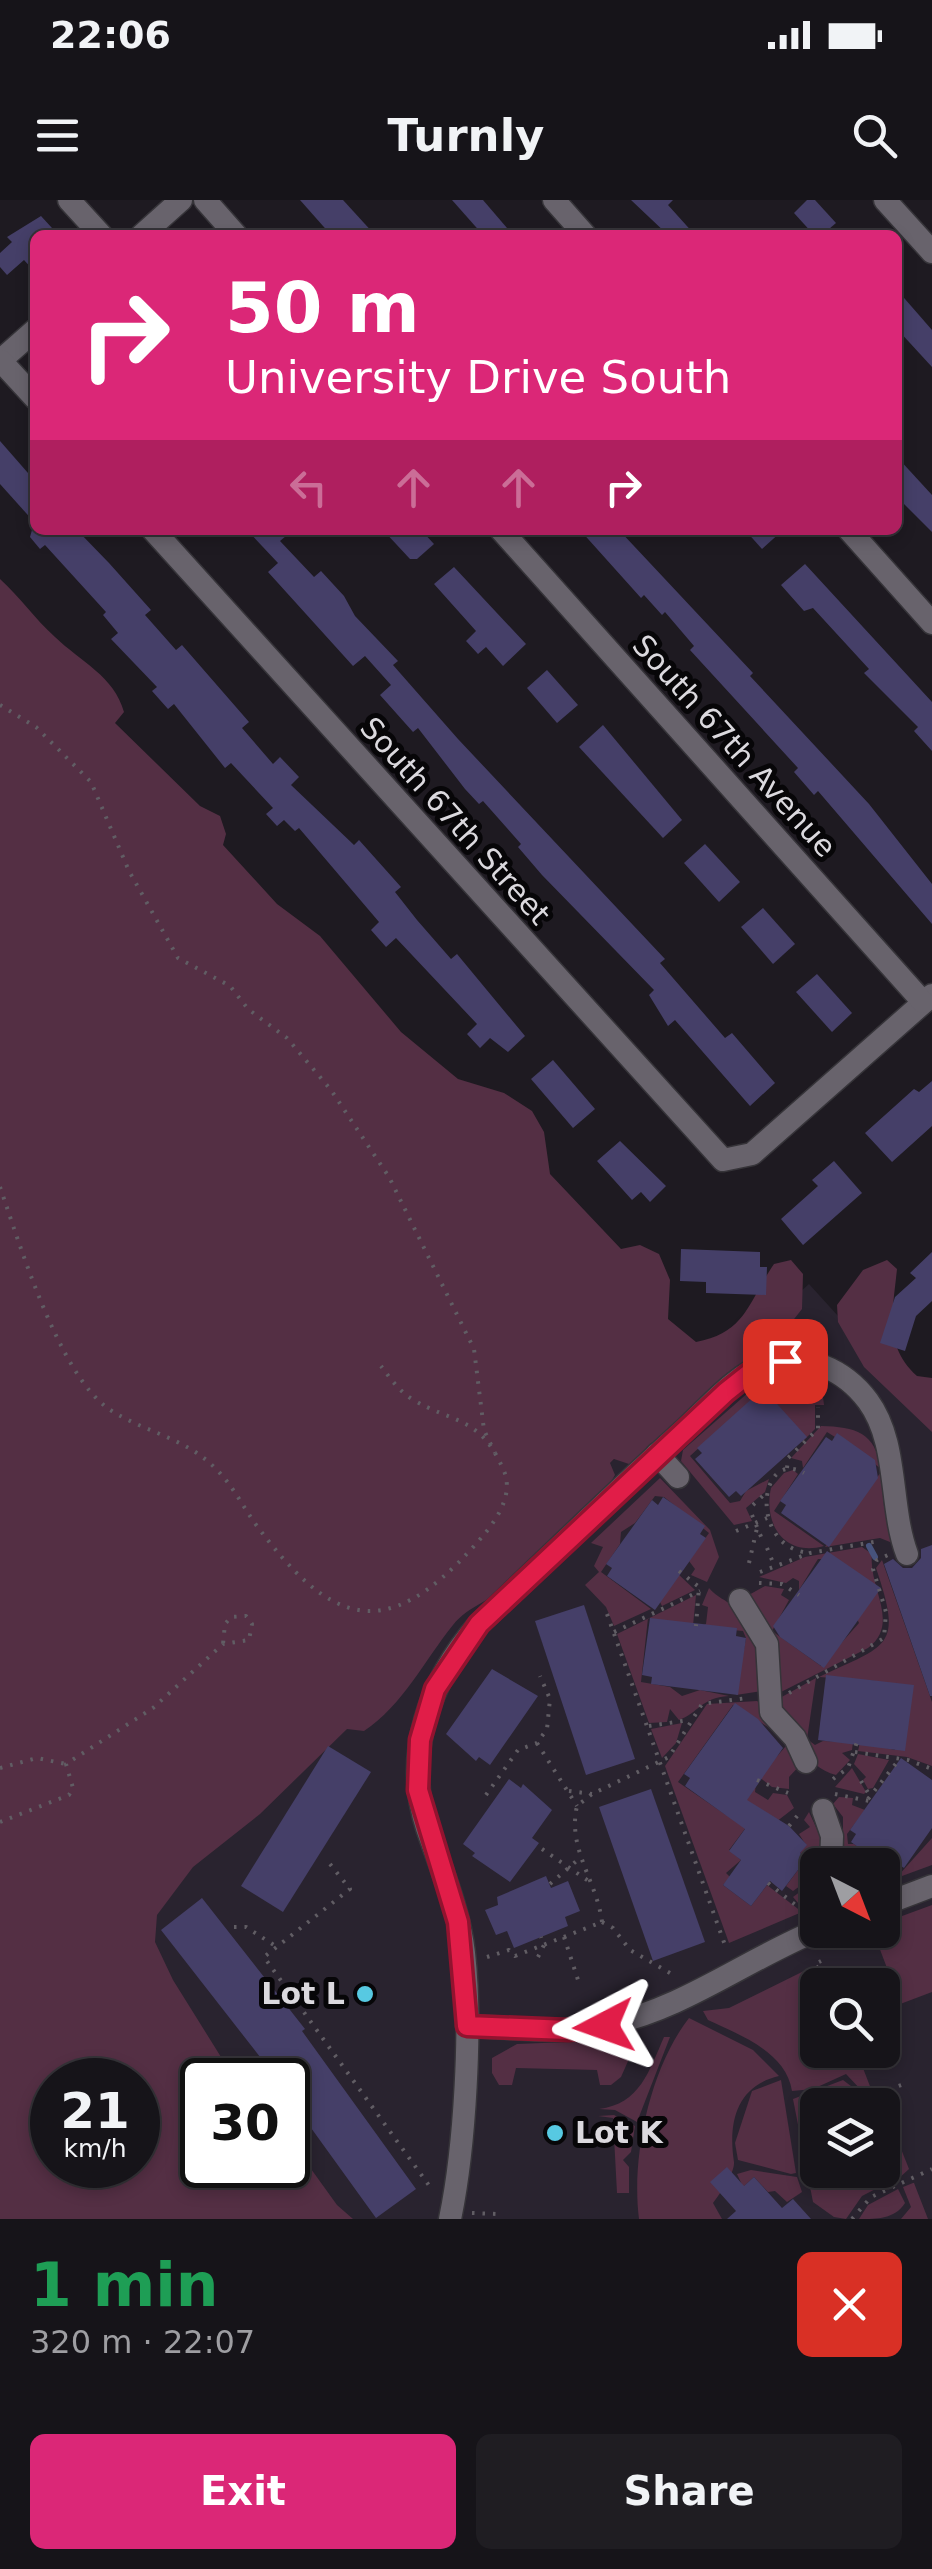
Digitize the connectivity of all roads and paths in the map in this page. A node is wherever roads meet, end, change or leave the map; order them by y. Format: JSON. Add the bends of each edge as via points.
{"nodes":[{"id":1,"x":70,"y":200,"type":"edge"},
{"id":2,"x":181,"y":200,"type":"edge"},
{"id":3,"x":205,"y":200,"type":"edge"},
{"id":4,"x":554,"y":200,"type":"edge"},
{"id":5,"x":885,"y":200,"type":"edge"},
{"id":6,"x":97,"y":230,"type":"edge"},
{"id":7,"x":148,"y":230,"type":"edge"},
{"id":8,"x":232,"y":230,"type":"edge"},
{"id":9,"x":581,"y":230,"type":"edge"},
{"id":10,"x":932,"y":252,"type":"edge"},
{"id":11,"x":30,"y":334,"type":"edge"},
{"id":12,"x":0,"y":361,"type":"edge"},
{"id":13,"x":30,"y":393,"type":"edge"},
{"id":14,"x":157,"y":535,"type":"edge"},
{"id":15,"x":505,"y":535,"type":"edge"},
{"id":16,"x":853,"y":535,"type":"edge"},
{"id":17,"x":932,"y":623,"type":"edge"},
{"id":18,"x":0,"y":705,"type":"edge"},
{"id":19,"x":928,"y":998,"type":"edge"},
{"id":20,"x":0,"y":1187,"type":"edge"},
{"id":21,"x":382,"y":1366,"type":"dead end"},
{"id":22,"x":818,"y":1407,"type":"dead end"},
{"id":23,"x":657,"y":1454,"type":"junction"},
{"id":24,"x":500,"y":1464,"type":"junction"},
{"id":25,"x":787,"y":1468,"type":"junction"},
{"id":26,"x":766,"y":1470,"type":"dead end"},
{"id":27,"x":804,"y":1473,"type":"dead end"},
{"id":28,"x":678,"y":1477,"type":"dead end"},
{"id":29,"x":774,"y":1478,"type":"junction"},
{"id":30,"x":768,"y":1492,"type":"junction"},
{"id":31,"x":753,"y":1505,"type":"dead end"},
{"id":32,"x":752,"y":1514,"type":"dead end"},
{"id":33,"x":768,"y":1518,"type":"junction"},
{"id":34,"x":756,"y":1525,"type":"junction"},
{"id":35,"x":736,"y":1531,"type":"dead end"},
{"id":36,"x":777,"y":1537,"type":"junction"},
{"id":37,"x":762,"y":1539,"type":"dead end"},
{"id":38,"x":770,"y":1541,"type":"dead end"},
{"id":39,"x":766,"y":1548,"type":"dead end"},
{"id":40,"x":810,"y":1553,"type":"junction"},
{"id":41,"x":899,"y":1553,"type":"junction"},
{"id":42,"x":749,"y":1563,"type":"dead end"},
{"id":43,"x":774,"y":1565,"type":"junction"},
{"id":44,"x":679,"y":1570,"type":"dead end"},
{"id":45,"x":760,"y":1572,"type":"dead end"},
{"id":46,"x":759,"y":1583,"type":"dead end"},
{"id":47,"x":708,"y":1586,"type":"dead end"},
{"id":48,"x":699,"y":1590,"type":"junction"},
{"id":49,"x":800,"y":1594,"type":"dead end"},
{"id":50,"x":740,"y":1600,"type":"dead end"},
{"id":51,"x":607,"y":1614,"type":"dead end"},
{"id":52,"x":696,"y":1626,"type":"dead end"},
{"id":53,"x":614,"y":1632,"type":"junction"},
{"id":54,"x":224,"y":1644,"type":"junction"},
{"id":55,"x":540,"y":1676,"type":"dead end"},
{"id":56,"x":768,"y":1698,"type":"junction"},
{"id":57,"x":689,"y":1720,"type":"junction"},
{"id":58,"x":648,"y":1726,"type":"junction"},
{"id":59,"x":857,"y":1742,"type":"dead end"},
{"id":60,"x":537,"y":1743,"type":"junction"},
{"id":61,"x":855,"y":1752,"type":"junction"},
{"id":62,"x":902,"y":1759,"type":"junction"},
{"id":63,"x":806,"y":1762,"type":"dead end"},
{"id":64,"x":661,"y":1763,"type":"junction"},
{"id":65,"x":851,"y":1763,"type":"junction"},
{"id":66,"x":66,"y":1764,"type":"junction"},
{"id":67,"x":0,"y":1768,"type":"edge"},
{"id":68,"x":932,"y":1769,"type":"edge"},
{"id":69,"x":856,"y":1772,"type":"dead end"},
{"id":70,"x":757,"y":1780,"type":"dead end"},
{"id":71,"x":833,"y":1780,"type":"dead end"},
{"id":72,"x":862,"y":1781,"type":"dead end"},
{"id":73,"x":568,"y":1792,"type":"junction"},
{"id":74,"x":788,"y":1793,"type":"dead end"},
{"id":75,"x":592,"y":1794,"type":"junction"},
{"id":76,"x":486,"y":1795,"type":"dead end"},
{"id":77,"x":871,"y":1799,"type":"junction"},
{"id":78,"x":820,"y":1805,"type":"junction"},
{"id":79,"x":578,"y":1806,"type":"junction"},
{"id":80,"x":0,"y":1822,"type":"edge"},
{"id":81,"x":789,"y":1826,"type":"dead end"},
{"id":82,"x":542,"y":1848,"type":"dead end"},
{"id":83,"x":831,"y":1848,"type":"edge"},
{"id":84,"x":581,"y":1857,"type":"junction"},
{"id":85,"x":330,"y":1864,"type":"dead end"},
{"id":86,"x":570,"y":1868,"type":"junction"},
{"id":87,"x":590,"y":1882,"type":"junction"},
{"id":88,"x":550,"y":1884,"type":"dead end"},
{"id":89,"x":768,"y":1884,"type":"dead end"},
{"id":90,"x":932,"y":1886,"type":"edge"},
{"id":91,"x":785,"y":1887,"type":"dead end"},
{"id":92,"x":788,"y":1896,"type":"junction"},
{"id":93,"x":900,"y":1898,"type":"edge"},
{"id":94,"x":800,"y":1906,"type":"edge"},
{"id":95,"x":602,"y":1922,"type":"junction"},
{"id":96,"x":234,"y":1926,"type":"dead end"},
{"id":97,"x":541,"y":1937,"type":"dead end"},
{"id":98,"x":564,"y":1937,"type":"junction"},
{"id":99,"x":800,"y":1937,"type":"edge"},
{"id":100,"x":544,"y":1945,"type":"junction"},
{"id":101,"x":277,"y":1947,"type":"junction"},
{"id":102,"x":726,"y":1948,"type":"dead end"},
{"id":103,"x":509,"y":1950,"type":"dead end"},
{"id":104,"x":538,"y":1958,"type":"dead end"},
{"id":105,"x":818,"y":1963,"type":"dead end"},
{"id":106,"x":821,"y":1968,"type":"edge"},
{"id":107,"x":675,"y":1976,"type":"dead end"},
{"id":108,"x":580,"y":1986,"type":"dead end"},
{"id":109,"x":467,"y":2026,"type":"junction"},
{"id":110,"x":904,"y":2084,"type":"dead end"},
{"id":111,"x":894,"y":2088,"type":"edge"},
{"id":112,"x":932,"y":2169,"type":"edge"},
{"id":113,"x":437,"y":2194,"type":"dead end"},
{"id":114,"x":497,"y":2214,"type":"dead end"},
{"id":115,"x":460,"y":2216,"type":"edge"},
{"id":116,"x":852,"y":2219,"type":"edge"}],
"edges":[{"from":1,"to":6,"type":"street"},
{"from":2,"to":7,"type":"street"},
{"from":3,"to":8,"type":"street"},
{"from":4,"to":9,"type":"street"},
{"from":5,"to":10,"type":"street"},
{"from":11,"to":12,"type":"street"},
{"from":12,"to":13,"type":"street"},
{"from":14,"to":19,"type":"street","name":"South 67th Street","via":[[722,1160],[752,1154]]},
{"from":15,"to":19,"type":"street","name":"South 67th Avenue"},
{"from":16,"to":17,"type":"street"},
{"from":18,"to":24,"type":"path","via":[[36,727],[91,782],[129,871],[178,958],[230,986],[287,1038],[379,1162],[474,1349],[484,1430]]},
{"from":20,"to":24,"type":"path","via":[[27,1264],[84,1386],[106,1407],[184,1442],[210,1463],[291,1566],[333,1604],[389,1607],[430,1591],[496,1520],[506,1491]]},
{"from":21,"to":24,"type":"path","via":[[414,1400],[469,1424]]},
{"from":22,"to":25,"type":"path","via":[[818,1429],[788,1458]]},
{"from":23,"to":28,"type":"street"},
{"from":23,"to":41,"type":"street","via":[[755,1369],[785,1361],[819,1364],[860,1392],[882,1425]]},
{"from":23,"to":109,"type":"street","via":[[479,1624],[443,1673],[426,1712],[418,1790],[458,1922]]},
{"from":25,"to":27,"type":"path"},
{"from":25,"to":29,"type":"path"},
{"from":26,"to":29,"type":"path"},
{"from":29,"to":30,"type":"path"},
{"from":30,"to":31,"type":"path"},
{"from":30,"to":33,"type":"path"},
{"from":32,"to":34,"type":"path"},
{"from":33,"to":34,"type":"path"},
{"from":33,"to":36,"type":"path"},
{"from":34,"to":35,"type":"path"},
{"from":34,"to":37,"type":"path"},
{"from":34,"to":42,"type":"path"},
{"from":36,"to":38,"type":"path"},
{"from":36,"to":40,"type":"path"},
{"from":39,"to":43,"type":"path"},
{"from":40,"to":41,"type":"path","via":[[879,1541]]},
{"from":40,"to":43,"type":"path"},
{"from":41,"to":56,"type":"path","via":[[877,1560],[873,1569],[888,1623],[884,1638]]},
{"from":43,"to":45,"type":"path"},
{"from":44,"to":48,"type":"path"},
{"from":46,"to":49,"type":"path"},
{"from":47,"to":48,"type":"path"},
{"from":48,"to":52,"type":"path"},
{"from":48,"to":53,"type":"path"},
{"from":50,"to":56,"type":"street","via":[[767,1644]]},
{"from":51,"to":53,"type":"path"},
{"from":53,"to":58,"type":"path"},
{"from":54,"to":54,"type":"path","via":[[249,1640],[246,1616],[226,1624]]},
{"from":54,"to":66,"type":"path","via":[[153,1708]]},
{"from":55,"to":60,"type":"path","via":[[551,1715]]},
{"from":56,"to":57,"type":"path","via":[[712,1700]]},
{"from":56,"to":63,"type":"street","via":[[774,1719],[795,1738]]},
{"from":57,"to":58,"type":"path"},
{"from":57,"to":64,"type":"path"},
{"from":58,"to":64,"type":"path"},
{"from":59,"to":61,"type":"path"},
{"from":60,"to":73,"type":"path"},
{"from":60,"to":76,"type":"path","via":[[518,1750]]},
{"from":61,"to":62,"type":"path"},
{"from":61,"to":65,"type":"path"},
{"from":62,"to":68,"type":"path"},
{"from":62,"to":77,"type":"path","via":[[891,1764]]},
{"from":64,"to":75,"type":"path"},
{"from":64,"to":102,"type":"path"},
{"from":65,"to":69,"type":"path"},
{"from":65,"to":71,"type":"path"},
{"from":66,"to":67,"type":"path","via":[[37,1758]]},
{"from":66,"to":80,"type":"path","via":[[69,1795]]},
{"from":70,"to":74,"type":"path"},
{"from":72,"to":77,"type":"path"},
{"from":73,"to":75,"type":"path"},
{"from":73,"to":79,"type":"path"},
{"from":75,"to":79,"type":"path"},
{"from":77,"to":78,"type":"path"},
{"from":78,"to":81,"type":"path"},
{"from":78,"to":83,"type":"street"},
{"from":79,"to":84,"type":"path","via":[[574,1827]]},
{"from":82,"to":86,"type":"path"},
{"from":84,"to":86,"type":"path"},
{"from":84,"to":87,"type":"path"},
{"from":85,"to":101,"type":"path","via":[[350,1889]]},
{"from":86,"to":87,"type":"path"},
{"from":86,"to":88,"type":"path"},
{"from":87,"to":95,"type":"path"},
{"from":89,"to":92,"type":"path"},
{"from":90,"to":93,"type":"street"},
{"from":91,"to":92,"type":"path"},
{"from":92,"to":94,"type":"path"},
{"from":95,"to":98,"type":"path"},
{"from":95,"to":107,"type":"path","via":[[630,1950]]},
{"from":96,"to":101,"type":"path"},
{"from":97,"to":100,"type":"path"},
{"from":98,"to":100,"type":"path"},
{"from":98,"to":108,"type":"path"},
{"from":99,"to":109,"type":"street","via":[[637,2018],[568,2030]]},
{"from":100,"to":103,"type":"path","via":[[515,1956]]},
{"from":100,"to":104,"type":"path"},
{"from":101,"to":113,"type":"path","via":[[264,1957]]},
{"from":105,"to":106,"type":"path"},
{"from":109,"to":115,"type":"street"},
{"from":110,"to":111,"type":"path"},
{"from":112,"to":116,"type":"path","via":[[871,2197]]},
{"from":114,"to":115,"type":"path"}]}
